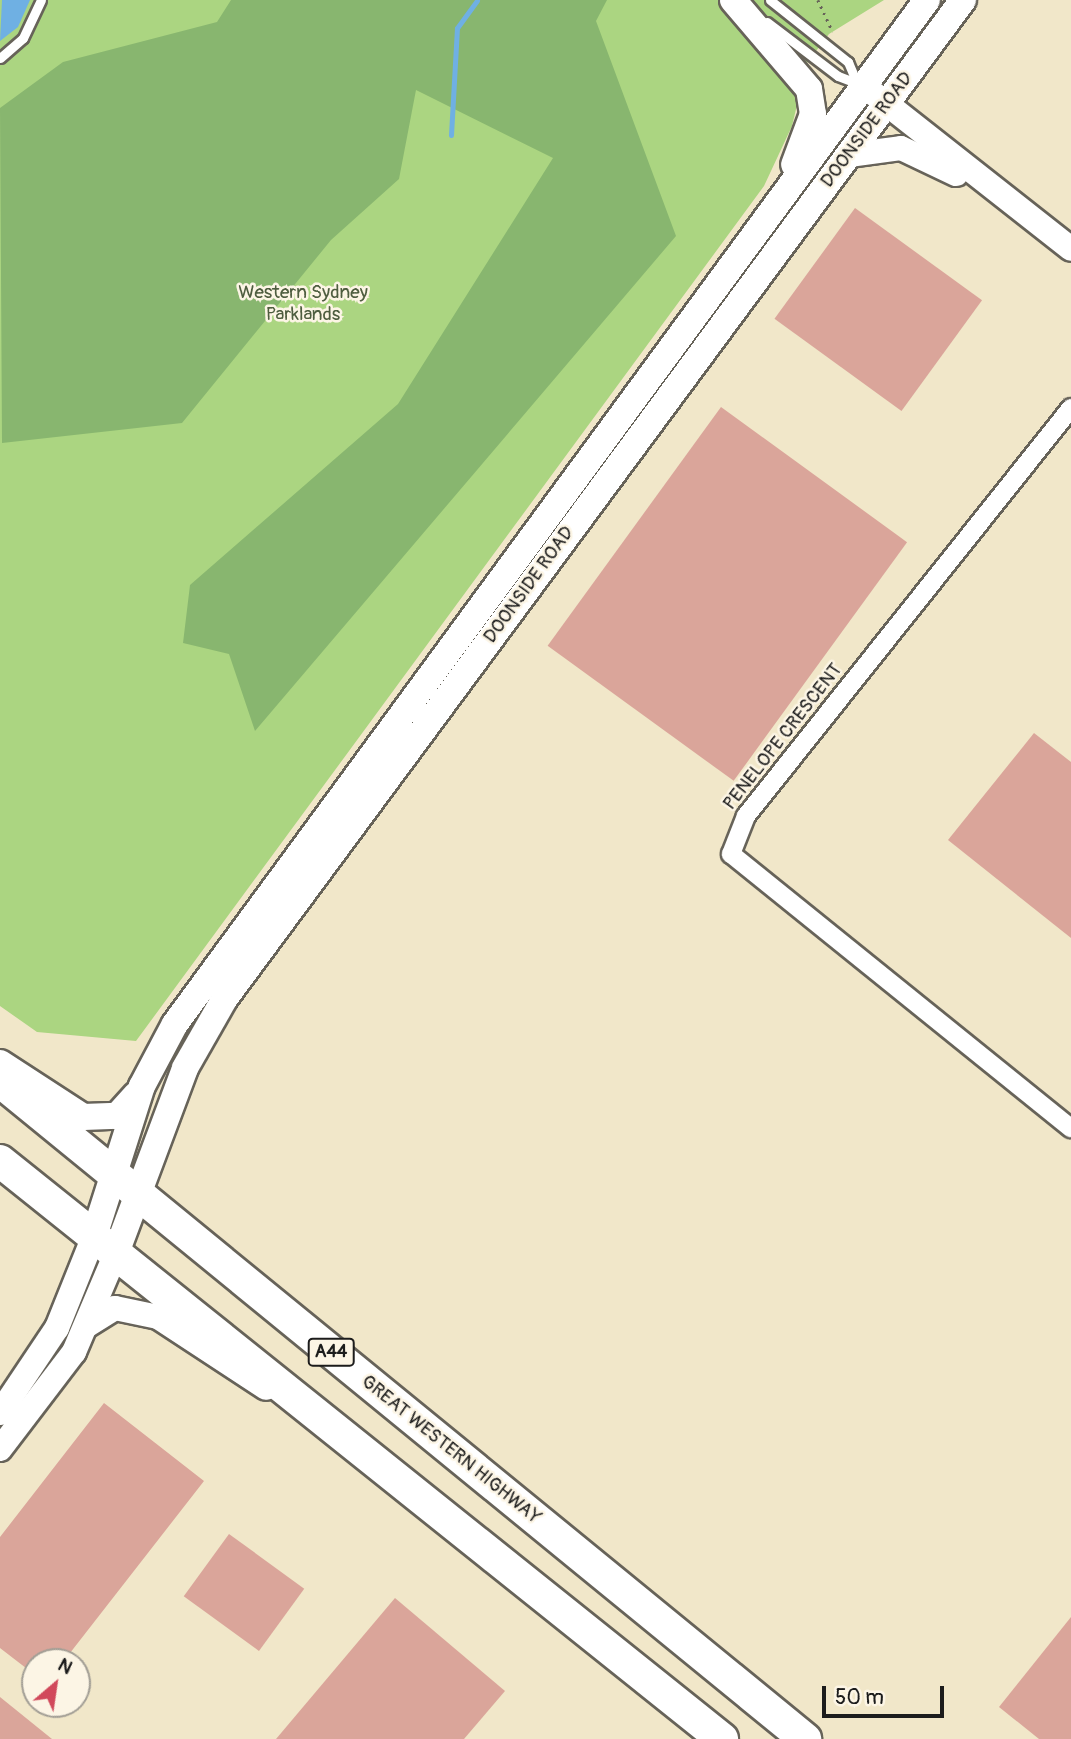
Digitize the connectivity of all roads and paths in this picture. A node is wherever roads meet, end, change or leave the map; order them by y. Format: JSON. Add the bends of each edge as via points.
{"nodes":[{"id":1,"x":41,"y":0,"type":"edge"},
{"id":2,"x":735,"y":0,"type":"edge"},
{"id":3,"x":770,"y":0,"type":"edge"},
{"id":4,"x":818,"y":0,"type":"edge"},
{"id":5,"x":927,"y":0,"type":"edge"},
{"id":6,"x":963,"y":0,"type":"edge"},
{"id":7,"x":833,"y":32,"type":"dead end"},
{"id":8,"x":0,"y":58,"type":"edge"},
{"id":9,"x":860,"y":84,"type":"junction"},
{"id":10,"x":887,"y":103,"type":"junction"},
{"id":11,"x":849,"y":155,"type":"junction"},
{"id":12,"x":784,"y":193,"type":"junction"},
{"id":13,"x":1015,"y":205,"type":"junction"},
{"id":14,"x":1071,"y":249,"type":"edge"},
{"id":15,"x":1071,"y":408,"type":"edge"},
{"id":16,"x":0,"y":1063,"type":"edge"},
{"id":17,"x":0,"y":1082,"type":"edge"},
{"id":18,"x":142,"y":1086,"type":"junction"},
{"id":19,"x":1071,"y":1128,"type":"edge"},
{"id":20,"x":0,"y":1161,"type":"edge"},
{"id":21,"x":114,"y":1175,"type":"junction"},
{"id":22,"x":138,"y":1195,"type":"junction"},
{"id":23,"x":105,"y":1245,"type":"junction"},
{"id":24,"x":86,"y":1326,"type":"junction"},
{"id":25,"x":296,"y":1399,"type":"junction"},
{"id":26,"x":0,"y":1413,"type":"edge"},
{"id":27,"x":0,"y":1449,"type":"edge"},
{"id":28,"x":722,"y":1739,"type":"edge"},
{"id":29,"x":805,"y":1739,"type":"edge"}],
"edges":[{"from":1,"to":8,"type":"lane","via":[[23,38]]},
{"from":2,"to":9,"type":"lane","via":[[838,76]]},
{"from":2,"to":12,"type":"main road","via":[[800,71],[811,93],[811,123]]},
{"from":3,"to":9,"type":"lane","via":[[848,62]]},
{"from":4,"to":7,"type":"path"},
{"from":5,"to":9,"type":"main road","name":"DOONSIDE ROAD"},
{"from":6,"to":10,"type":"main road","name":"DOONSIDE ROAD"},
{"from":9,"to":10,"type":"main road"},
{"from":9,"to":12,"type":"main road","name":"DOONSIDE ROAD"},
{"from":10,"to":11,"type":"main road","name":"DOONSIDE ROAD"},
{"from":10,"to":13,"type":"main road"},
{"from":11,"to":13,"type":"main road","via":[[883,146],[915,152]]},
{"from":11,"to":22,"type":"main road","name":"DOONSIDE ROAD","via":[[225,998],[186,1068]]},
{"from":12,"to":18,"type":"main road","name":"DOONSIDE ROAD","via":[[175,1024]]},
{"from":13,"to":14,"type":"main road"},
{"from":15,"to":19,"type":"street","name":"PENELOPE CRESCENT","via":[[746,816],[731,854]]},
{"from":16,"to":18,"type":"main road","via":[[92,1119],[117,1116]]},
{"from":17,"to":21,"type":"highway","name":"GREAT WESTERN HIGHWAY","number":"A44"},
{"from":18,"to":21,"type":"main road","name":"DOONSIDE ROAD"},
{"from":20,"to":23,"type":"highway"},
{"from":21,"to":22,"type":"highway","name":"GREAT WESTERN HIGHWAY","number":"A44"},
{"from":21,"to":23,"type":"main road","name":"DOONSIDE ROAD"},
{"from":22,"to":23,"type":"main road","name":"DOONSIDE ROAD"},
{"from":22,"to":29,"type":"highway","name":"GREAT WESTERN HIGHWAY","number":"A44"},
{"from":23,"to":24,"type":"main road"},
{"from":23,"to":25,"type":"highway"},
{"from":23,"to":26,"type":"main road"},
{"from":24,"to":25,"type":"main road","via":[[115,1308],[158,1317],[249,1380]]},
{"from":24,"to":27,"type":"main road","via":[[59,1376]]},
{"from":25,"to":28,"type":"highway"}]}
